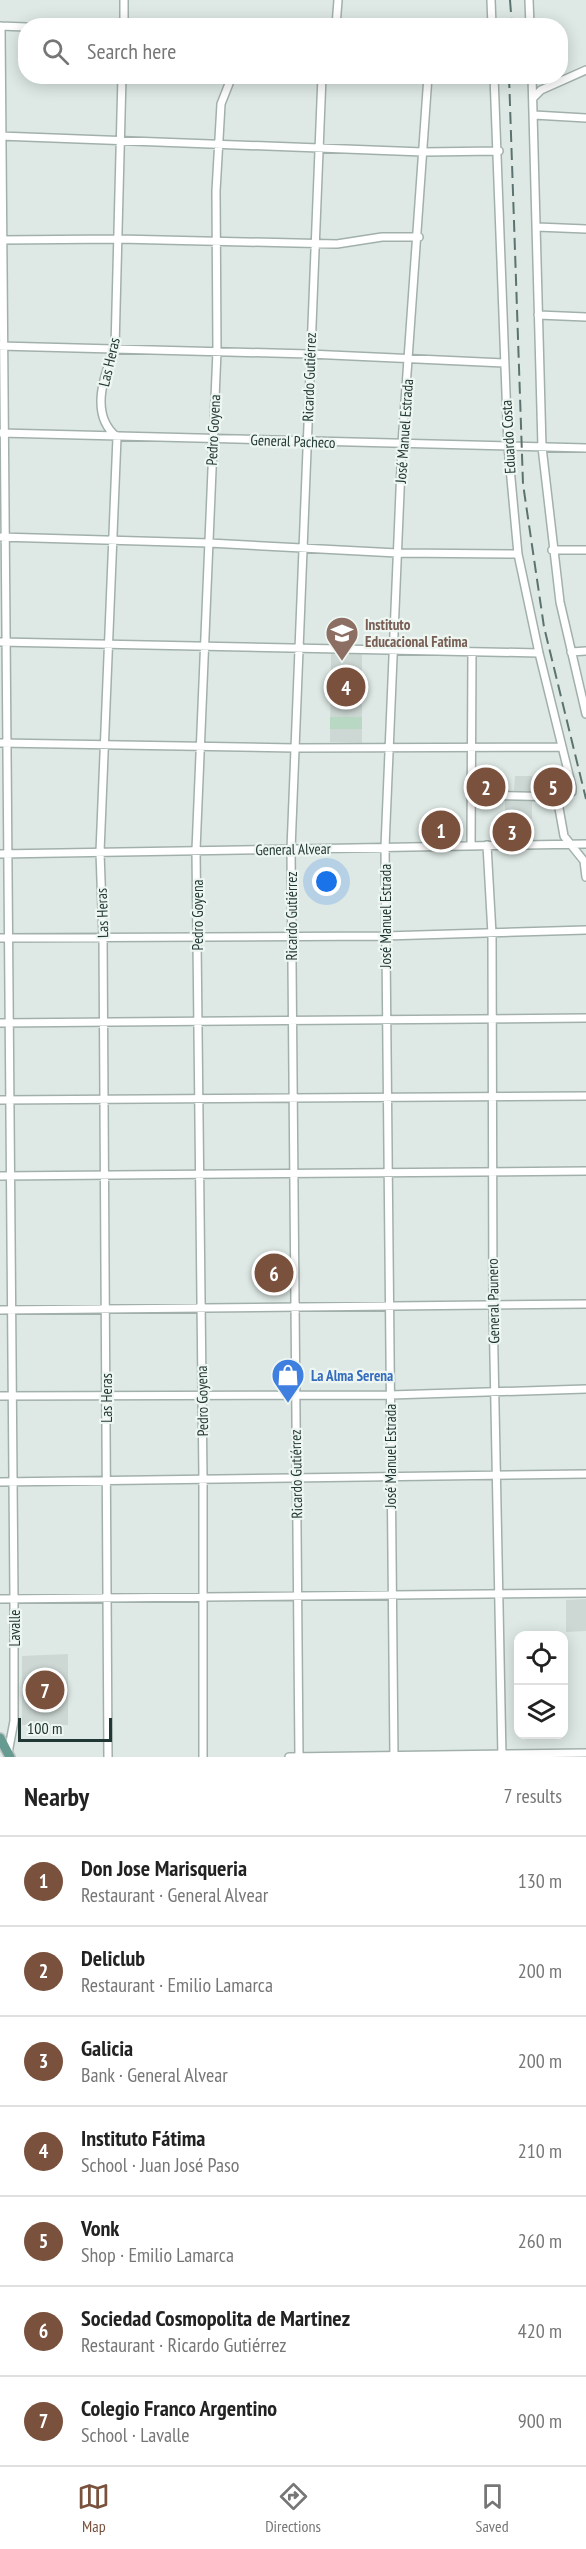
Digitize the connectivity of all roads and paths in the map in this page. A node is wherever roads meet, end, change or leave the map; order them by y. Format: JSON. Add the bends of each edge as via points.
{"nodes":[{"id":1,"x":124,"y":0,"type":"edge"},
{"id":2,"x":338,"y":0,"type":"edge"},
{"id":3,"x":491,"y":0,"type":"edge"},
{"id":4,"x":529,"y":0,"type":"edge"},
{"id":5,"x":124,"y":18,"type":"edge"},
{"id":6,"x":337,"y":18,"type":"edge"},
{"id":7,"x":492,"y":18,"type":"edge"},
{"id":8,"x":530,"y":18,"type":"edge"},
{"id":9,"x":0,"y":26,"type":"edge"},
{"id":10,"x":18,"y":27,"type":"edge"},
{"id":11,"x":586,"y":70,"type":"edge"},
{"id":12,"x":568,"y":78,"type":"edge"},
{"id":13,"x":122,"y":84,"type":"edge"},
{"id":14,"x":229,"y":84,"type":"edge"},
{"id":15,"x":322,"y":84,"type":"edge"},
{"id":16,"x":427,"y":84,"type":"edge"},
{"id":17,"x":495,"y":84,"type":"edge"},
{"id":18,"x":532,"y":84,"type":"edge"},
{"id":19,"x":555,"y":84,"type":"edge"},
{"id":20,"x":533,"y":98,"type":"junction"},
{"id":21,"x":534,"y":115,"type":"junction"},
{"id":22,"x":586,"y":118,"type":"edge"},
{"id":23,"x":1,"y":136,"type":"edge"},
{"id":24,"x":120,"y":139,"type":"junction"},
{"id":25,"x":219,"y":142,"type":"junction"},
{"id":26,"x":318,"y":147,"type":"junction"},
{"id":27,"x":499,"y":151,"type":"junction"},
{"id":28,"x":423,"y":152,"type":"junction"},
{"id":29,"x":537,"y":227,"type":"junction"},
{"id":30,"x":586,"y":229,"type":"edge"},
{"id":31,"x":419,"y":237,"type":"junction"},
{"id":32,"x":119,"y":239,"type":"junction"},
{"id":33,"x":2,"y":241,"type":"edge"},
{"id":34,"x":218,"y":242,"type":"junction"},
{"id":35,"x":315,"y":244,"type":"junction"},
{"id":36,"x":538,"y":315,"type":"junction"},
{"id":37,"x":586,"y":317,"type":"edge"},
{"id":38,"x":2,"y":346,"type":"edge"},
{"id":39,"x":115,"y":348,"type":"junction"},
{"id":40,"x":217,"y":351,"type":"junction"},
{"id":41,"x":309,"y":354,"type":"junction"},
{"id":42,"x":410,"y":358,"type":"junction"},
{"id":43,"x":504,"y":363,"type":"junction"},
{"id":44,"x":2,"y":433,"type":"edge"},
{"id":45,"x":117,"y":437,"type":"junction"},
{"id":46,"x":212,"y":439,"type":"junction"},
{"id":47,"x":307,"y":442,"type":"junction"},
{"id":48,"x":402,"y":444,"type":"junction"},
{"id":49,"x":508,"y":446,"type":"junction"},
{"id":50,"x":542,"y":447,"type":"junction"},
{"id":51,"x":586,"y":448,"type":"edge"},
{"id":52,"x":2,"y":538,"type":"edge"},
{"id":53,"x":113,"y":540,"type":"junction"},
{"id":54,"x":209,"y":543,"type":"junction"},
{"id":55,"x":303,"y":548,"type":"junction"},
{"id":56,"x":552,"y":550,"type":"junction"},
{"id":57,"x":586,"y":550,"type":"edge"},
{"id":58,"x":397,"y":553,"type":"junction"},
{"id":59,"x":518,"y":554,"type":"junction"},
{"id":60,"x":3,"y":642,"type":"edge"},
{"id":61,"x":108,"y":644,"type":"junction"},
{"id":62,"x":205,"y":646,"type":"junction"},
{"id":63,"x":298,"y":647,"type":"junction"},
{"id":64,"x":393,"y":648,"type":"junction"},
{"id":65,"x":586,"y":651,"type":"edge"},
{"id":66,"x":472,"y":652,"type":"junction"},
{"id":67,"x":571,"y":652,"type":"junction"},
{"id":68,"x":539,"y":653,"type":"junction"},
{"id":69,"x":586,"y":714,"type":"edge"},
{"id":70,"x":3,"y":743,"type":"edge"},
{"id":71,"x":104,"y":744,"type":"junction"},
{"id":72,"x":200,"y":746,"type":"junction"},
{"id":73,"x":390,"y":746,"type":"junction"},
{"id":74,"x":471,"y":746,"type":"junction"},
{"id":75,"x":562,"y":747,"type":"junction"},
{"id":76,"x":295,"y":748,"type":"junction"},
{"id":77,"x":471,"y":795,"type":"junction"},
{"id":78,"x":557,"y":797,"type":"junction"},
{"id":79,"x":586,"y":844,"type":"edge"},
{"id":80,"x":471,"y":845,"type":"junction"},
{"id":81,"x":487,"y":845,"type":"junction"},
{"id":82,"x":571,"y":845,"type":"junction"},
{"id":83,"x":385,"y":847,"type":"junction"},
{"id":84,"x":291,"y":849,"type":"junction"},
{"id":85,"x":196,"y":850,"type":"junction"},
{"id":86,"x":100,"y":852,"type":"junction"},
{"id":87,"x":4,"y":854,"type":"edge"},
{"id":88,"x":586,"y":877,"type":"edge"},
{"id":89,"x":586,"y":930,"type":"edge"},
{"id":90,"x":492,"y":934,"type":"junction"},
{"id":91,"x":290,"y":936,"type":"junction"},
{"id":92,"x":385,"y":936,"type":"junction"},
{"id":93,"x":103,"y":937,"type":"junction"},
{"id":94,"x":4,"y":938,"type":"edge"},
{"id":95,"x":197,"y":938,"type":"junction"},
{"id":96,"x":586,"y":1018,"type":"edge"},
{"id":97,"x":493,"y":1019,"type":"junction"},
{"id":98,"x":385,"y":1020,"type":"junction"},
{"id":99,"x":199,"y":1021,"type":"junction"},
{"id":100,"x":291,"y":1021,"type":"junction"},
{"id":101,"x":103,"y":1022,"type":"junction"},
{"id":102,"x":0,"y":1023,"type":"edge"},
{"id":103,"x":9,"y":1023,"type":"junction"},
{"id":104,"x":492,"y":1096,"type":"junction"},
{"id":105,"x":586,"y":1096,"type":"edge"},
{"id":106,"x":386,"y":1097,"type":"junction"},
{"id":107,"x":293,"y":1098,"type":"junction"},
{"id":108,"x":104,"y":1099,"type":"junction"},
{"id":109,"x":198,"y":1099,"type":"junction"},
{"id":110,"x":0,"y":1100,"type":"edge"},
{"id":111,"x":10,"y":1100,"type":"junction"},
{"id":112,"x":586,"y":1171,"type":"edge"},
{"id":113,"x":492,"y":1172,"type":"junction"},
{"id":114,"x":293,"y":1173,"type":"junction"},
{"id":115,"x":387,"y":1173,"type":"junction"},
{"id":116,"x":104,"y":1174,"type":"junction"},
{"id":117,"x":199,"y":1174,"type":"junction"},
{"id":118,"x":0,"y":1176,"type":"edge"},
{"id":119,"x":10,"y":1176,"type":"junction"},
{"id":120,"x":586,"y":1304,"type":"edge"},
{"id":121,"x":296,"y":1307,"type":"junction"},
{"id":122,"x":493,"y":1307,"type":"junction"},
{"id":123,"x":202,"y":1308,"type":"junction"},
{"id":124,"x":390,"y":1308,"type":"junction"},
{"id":125,"x":106,"y":1309,"type":"junction"},
{"id":126,"x":0,"y":1310,"type":"edge"},
{"id":127,"x":10,"y":1310,"type":"junction"},
{"id":128,"x":586,"y":1389,"type":"edge"},
{"id":129,"x":495,"y":1393,"type":"junction"},
{"id":130,"x":201,"y":1395,"type":"junction"},
{"id":131,"x":296,"y":1395,"type":"junction"},
{"id":132,"x":390,"y":1395,"type":"junction"},
{"id":133,"x":0,"y":1396,"type":"edge"},
{"id":134,"x":11,"y":1396,"type":"junction"},
{"id":135,"x":106,"y":1396,"type":"junction"},
{"id":136,"x":586,"y":1474,"type":"edge"},
{"id":137,"x":498,"y":1475,"type":"junction"},
{"id":138,"x":389,"y":1477,"type":"junction"},
{"id":139,"x":296,"y":1478,"type":"junction"},
{"id":140,"x":203,"y":1479,"type":"junction"},
{"id":141,"x":107,"y":1480,"type":"junction"},
{"id":142,"x":0,"y":1482,"type":"edge"},
{"id":143,"x":12,"y":1482,"type":"junction"},
{"id":144,"x":499,"y":1593,"type":"junction"},
{"id":145,"x":586,"y":1593,"type":"edge"},
{"id":146,"x":392,"y":1595,"type":"junction"},
{"id":147,"x":297,"y":1596,"type":"junction"},
{"id":148,"x":203,"y":1597,"type":"junction"},
{"id":149,"x":109,"y":1598,"type":"junction"},
{"id":150,"x":0,"y":1599,"type":"edge"},
{"id":151,"x":14,"y":1599,"type":"junction"},
{"id":152,"x":0,"y":1738,"type":"edge"},
{"id":153,"x":586,"y":1753,"type":"edge"},
{"id":154,"x":9,"y":1755,"type":"edge"},
{"id":155,"x":501,"y":1755,"type":"edge"},
{"id":156,"x":394,"y":1756,"type":"edge"},
{"id":157,"x":108,"y":1757,"type":"edge"},
{"id":158,"x":203,"y":1757,"type":"edge"},
{"id":159,"x":289,"y":1757,"type":"edge"},
{"id":160,"x":299,"y":1757,"type":"edge"}],
"edges":[{"from":1,"to":5,"type":"street"},
{"from":2,"to":6,"type":"street"},
{"from":3,"to":7,"type":"street"},
{"from":4,"to":8,"type":"street"},
{"from":9,"to":10,"type":"street"},
{"from":9,"to":23,"type":"street","name":"Lavalle"},
{"from":11,"to":12,"type":"street"},
{"from":13,"to":24,"type":"street","name":"Las Heras"},
{"from":14,"to":25,"type":"street","name":"Pedro Goyena","via":[[222,104]]},
{"from":15,"to":26,"type":"street","name":"Ricardo Gutiérrez"},
{"from":16,"to":28,"type":"street","name":"José Manuel Estrada"},
{"from":17,"to":27,"type":"street","name":"Eduardo Costa"},
{"from":18,"to":20,"type":"street"},
{"from":19,"to":20,"type":"street"},
{"from":20,"to":21,"type":"street"},
{"from":21,"to":22,"type":"street"},
{"from":21,"to":29,"type":"street"},
{"from":23,"to":24,"type":"street"},
{"from":23,"to":33,"type":"street","name":"Lavalle"},
{"from":24,"to":25,"type":"street"},
{"from":24,"to":32,"type":"street","name":"Las Heras"},
{"from":25,"to":26,"type":"street"},
{"from":25,"to":34,"type":"street","name":"Pedro Goyena"},
{"from":26,"to":28,"type":"street"},
{"from":26,"to":35,"type":"street","name":"Ricardo Gutiérrez"},
{"from":27,"to":28,"type":"street"},
{"from":27,"to":43,"type":"street","name":"Eduardo Costa"},
{"from":28,"to":31,"type":"street","name":"José Manuel Estrada"},
{"from":29,"to":30,"type":"street"},
{"from":29,"to":36,"type":"street"},
{"from":31,"to":35,"type":"street"},
{"from":31,"to":42,"type":"street","name":"José Manuel Estrada"},
{"from":32,"to":33,"type":"street"},
{"from":32,"to":34,"type":"street"},
{"from":32,"to":39,"type":"street","name":"Las Heras"},
{"from":33,"to":38,"type":"street","name":"Lavalle"},
{"from":34,"to":35,"type":"street"},
{"from":34,"to":40,"type":"street","name":"Pedro Goyena"},
{"from":35,"to":41,"type":"street","name":"Ricardo Gutiérrez"},
{"from":36,"to":37,"type":"street"},
{"from":36,"to":50,"type":"street"},
{"from":38,"to":39,"type":"street"},
{"from":38,"to":44,"type":"street","name":"Lavalle"},
{"from":39,"to":40,"type":"street"},
{"from":39,"to":45,"type":"street","name":"Las Heras","via":[[104,374],[101,401],[104,423]]},
{"from":40,"to":41,"type":"street"},
{"from":40,"to":46,"type":"street","name":"Pedro Goyena"},
{"from":41,"to":42,"type":"street"},
{"from":41,"to":47,"type":"street","name":"Ricardo Gutiérrez"},
{"from":42,"to":43,"type":"street"},
{"from":42,"to":48,"type":"street","name":"José Manuel Estrada"},
{"from":43,"to":49,"type":"street","name":"Eduardo Costa"},
{"from":44,"to":45,"type":"street","name":"General Pacheco"},
{"from":44,"to":52,"type":"street","name":"Lavalle"},
{"from":45,"to":46,"type":"street","name":"General Pacheco"},
{"from":45,"to":53,"type":"street","name":"Las Heras"},
{"from":46,"to":47,"type":"street","name":"General Pacheco"},
{"from":46,"to":54,"type":"street","name":"Pedro Goyena"},
{"from":47,"to":48,"type":"street","name":"General Pacheco"},
{"from":47,"to":55,"type":"street","name":"Ricardo Gutiérrez"},
{"from":48,"to":49,"type":"street","name":"General Pacheco"},
{"from":48,"to":58,"type":"street","name":"José Manuel Estrada"},
{"from":49,"to":50,"type":"street","name":"General Pacheco"},
{"from":49,"to":59,"type":"street","name":"Eduardo Costa"},
{"from":50,"to":51,"type":"street","name":"General Pacheco"},
{"from":50,"to":56,"type":"street"},
{"from":52,"to":53,"type":"street"},
{"from":52,"to":60,"type":"street","name":"Lavalle"},
{"from":53,"to":54,"type":"street"},
{"from":53,"to":61,"type":"street","name":"Las Heras"},
{"from":54,"to":55,"type":"street"},
{"from":54,"to":62,"type":"street","name":"Pedro Goyena"},
{"from":55,"to":58,"type":"street"},
{"from":55,"to":63,"type":"street","name":"Ricardo Gutiérrez"},
{"from":56,"to":57,"type":"street"},
{"from":56,"to":67,"type":"street"},
{"from":58,"to":59,"type":"street"},
{"from":58,"to":64,"type":"street","name":"José Manuel Estrada"},
{"from":59,"to":68,"type":"street","name":"Eduardo Costa"},
{"from":60,"to":61,"type":"street"},
{"from":60,"to":70,"type":"street","name":"Lavalle"},
{"from":61,"to":62,"type":"street"},
{"from":61,"to":71,"type":"street","name":"Las Heras"},
{"from":62,"to":63,"type":"street"},
{"from":62,"to":72,"type":"street","name":"Pedro Goyena"},
{"from":63,"to":64,"type":"street"},
{"from":63,"to":76,"type":"street","name":"Ricardo Gutiérrez"},
{"from":64,"to":66,"type":"street"},
{"from":64,"to":73,"type":"street","name":"José Manuel Estrada"},
{"from":65,"to":67,"type":"street"},
{"from":66,"to":68,"type":"street"},
{"from":66,"to":74,"type":"street"},
{"from":67,"to":69,"type":"street"},
{"from":68,"to":75,"type":"street","name":"Eduardo Costa"},
{"from":70,"to":71,"type":"street"},
{"from":70,"to":87,"type":"street","name":"Lavalle"},
{"from":71,"to":72,"type":"street"},
{"from":71,"to":86,"type":"street","name":"Las Heras"},
{"from":72,"to":76,"type":"street"},
{"from":72,"to":85,"type":"street","name":"Pedro Goyena"},
{"from":73,"to":74,"type":"street"},
{"from":73,"to":76,"type":"street"},
{"from":73,"to":83,"type":"street","name":"José Manuel Estrada"},
{"from":74,"to":75,"type":"street"},
{"from":74,"to":77,"type":"street"},
{"from":75,"to":78,"type":"street","name":"Eduardo Costa","via":[[572,792]]},
{"from":76,"to":84,"type":"street","name":"Ricardo Gutiérrez"},
{"from":77,"to":78,"type":"street"},
{"from":77,"to":80,"type":"street"},
{"from":78,"to":82,"type":"street","via":[[564,836]]},
{"from":79,"to":82,"type":"street","name":"General Alvear"},
{"from":80,"to":81,"type":"street","name":"General Alvear"},
{"from":80,"to":83,"type":"street","name":"General Alvear"},
{"from":81,"to":82,"type":"street","name":"General Alvear"},
{"from":81,"to":90,"type":"street","name":"General Paunero"},
{"from":82,"to":88,"type":"street","via":[[584,861]]},
{"from":83,"to":84,"type":"street","name":"General Alvear"},
{"from":83,"to":92,"type":"street","name":"José Manuel Estrada"},
{"from":84,"to":85,"type":"street","name":"General Alvear"},
{"from":84,"to":91,"type":"street","name":"Ricardo Gutiérrez"},
{"from":85,"to":86,"type":"street","name":"General Alvear"},
{"from":85,"to":95,"type":"street","name":"Pedro Goyena"},
{"from":86,"to":87,"type":"street","name":"General Alvear"},
{"from":86,"to":93,"type":"street","name":"Las Heras"},
{"from":87,"to":94,"type":"street","name":"Lavalle"},
{"from":89,"to":90,"type":"street"},
{"from":90,"to":92,"type":"street"},
{"from":90,"to":97,"type":"street","name":"General Paunero"},
{"from":91,"to":92,"type":"street"},
{"from":91,"to":95,"type":"street"},
{"from":91,"to":100,"type":"street","name":"Ricardo Gutiérrez"},
{"from":92,"to":98,"type":"street","name":"José Manuel Estrada"},
{"from":93,"to":94,"type":"street"},
{"from":93,"to":95,"type":"street"},
{"from":93,"to":101,"type":"street","name":"Las Heras"},
{"from":94,"to":103,"type":"street","name":"Lavalle"},
{"from":95,"to":99,"type":"street","name":"Pedro Goyena"},
{"from":96,"to":97,"type":"street"},
{"from":97,"to":98,"type":"street"},
{"from":97,"to":104,"type":"street","name":"General Paunero"},
{"from":98,"to":100,"type":"street"},
{"from":98,"to":106,"type":"street","name":"José Manuel Estrada"},
{"from":99,"to":100,"type":"street"},
{"from":99,"to":101,"type":"street"},
{"from":99,"to":109,"type":"street","name":"Pedro Goyena"},
{"from":100,"to":107,"type":"street","name":"Ricardo Gutiérrez"},
{"from":101,"to":103,"type":"street"},
{"from":101,"to":108,"type":"street","name":"Las Heras"},
{"from":102,"to":103,"type":"street"},
{"from":103,"to":111,"type":"street","name":"Lavalle"},
{"from":104,"to":105,"type":"street"},
{"from":104,"to":106,"type":"street"},
{"from":104,"to":113,"type":"street","name":"General Paunero"},
{"from":106,"to":107,"type":"street"},
{"from":106,"to":115,"type":"street","name":"José Manuel Estrada"},
{"from":107,"to":109,"type":"street"},
{"from":107,"to":114,"type":"street","name":"Ricardo Gutiérrez"},
{"from":108,"to":109,"type":"street"},
{"from":108,"to":111,"type":"street"},
{"from":108,"to":116,"type":"street","name":"Las Heras"},
{"from":109,"to":117,"type":"street","name":"Pedro Goyena"},
{"from":110,"to":111,"type":"street"},
{"from":111,"to":119,"type":"street","name":"Lavalle"},
{"from":112,"to":113,"type":"street"},
{"from":113,"to":115,"type":"street"},
{"from":113,"to":122,"type":"street","name":"General Paunero"},
{"from":114,"to":115,"type":"street"},
{"from":114,"to":117,"type":"street"},
{"from":114,"to":121,"type":"street","name":"Ricardo Gutiérrez"},
{"from":115,"to":124,"type":"street","name":"José Manuel Estrada"},
{"from":116,"to":117,"type":"street"},
{"from":116,"to":119,"type":"street"},
{"from":116,"to":125,"type":"street","name":"Las Heras"},
{"from":117,"to":123,"type":"street","name":"Pedro Goyena"},
{"from":118,"to":119,"type":"street"},
{"from":119,"to":127,"type":"street","name":"Lavalle"},
{"from":120,"to":122,"type":"street"},
{"from":121,"to":123,"type":"street"},
{"from":121,"to":124,"type":"street"},
{"from":121,"to":131,"type":"street","name":"Ricardo Gutiérrez"},
{"from":122,"to":124,"type":"street"},
{"from":122,"to":129,"type":"street","name":"General Paunero"},
{"from":123,"to":125,"type":"street"},
{"from":123,"to":130,"type":"street","name":"Pedro Goyena"},
{"from":124,"to":132,"type":"street","name":"José Manuel Estrada"},
{"from":125,"to":127,"type":"street"},
{"from":125,"to":135,"type":"street","name":"Las Heras"},
{"from":126,"to":127,"type":"street"},
{"from":127,"to":134,"type":"street","name":"Lavalle"},
{"from":128,"to":129,"type":"street"},
{"from":129,"to":132,"type":"street"},
{"from":129,"to":137,"type":"street","name":"General Paunero"},
{"from":130,"to":131,"type":"street"},
{"from":130,"to":135,"type":"street"},
{"from":130,"to":140,"type":"street","name":"Pedro Goyena"},
{"from":131,"to":132,"type":"street"},
{"from":131,"to":139,"type":"street","name":"Ricardo Gutiérrez"},
{"from":132,"to":138,"type":"street","name":"José Manuel Estrada"},
{"from":133,"to":134,"type":"street"},
{"from":134,"to":135,"type":"street"},
{"from":134,"to":143,"type":"street","name":"Lavalle"},
{"from":135,"to":141,"type":"street","name":"Las Heras"},
{"from":136,"to":137,"type":"street"},
{"from":137,"to":138,"type":"street"},
{"from":137,"to":144,"type":"street","name":"General Paunero"},
{"from":138,"to":139,"type":"street"},
{"from":138,"to":146,"type":"street","name":"José Manuel Estrada"},
{"from":139,"to":140,"type":"street"},
{"from":139,"to":147,"type":"street","name":"Ricardo Gutiérrez"},
{"from":140,"to":141,"type":"street"},
{"from":140,"to":148,"type":"street","name":"Pedro Goyena"},
{"from":141,"to":143,"type":"street"},
{"from":141,"to":149,"type":"street","name":"Las Heras"},
{"from":142,"to":143,"type":"street"},
{"from":143,"to":151,"type":"street","name":"Lavalle"},
{"from":144,"to":145,"type":"street"},
{"from":144,"to":146,"type":"street"},
{"from":144,"to":155,"type":"street","name":"General Paunero"},
{"from":146,"to":147,"type":"street"},
{"from":146,"to":156,"type":"street","name":"José Manuel Estrada"},
{"from":147,"to":148,"type":"street"},
{"from":147,"to":160,"type":"street","name":"Ricardo Gutiérrez"},
{"from":148,"to":149,"type":"street"},
{"from":148,"to":158,"type":"street","name":"Pedro Goyena"},
{"from":149,"to":151,"type":"street"},
{"from":149,"to":157,"type":"street","name":"Las Heras"},
{"from":150,"to":151,"type":"street"},
{"from":151,"to":154,"type":"street","name":"Lavalle","via":[[14,1721]]},
{"from":152,"to":154,"type":"main road"},
{"from":153,"to":155,"type":"street"},
{"from":155,"to":156,"type":"street"},
{"from":156,"to":160,"type":"street"},
{"from":159,"to":160,"type":"street"}]}
